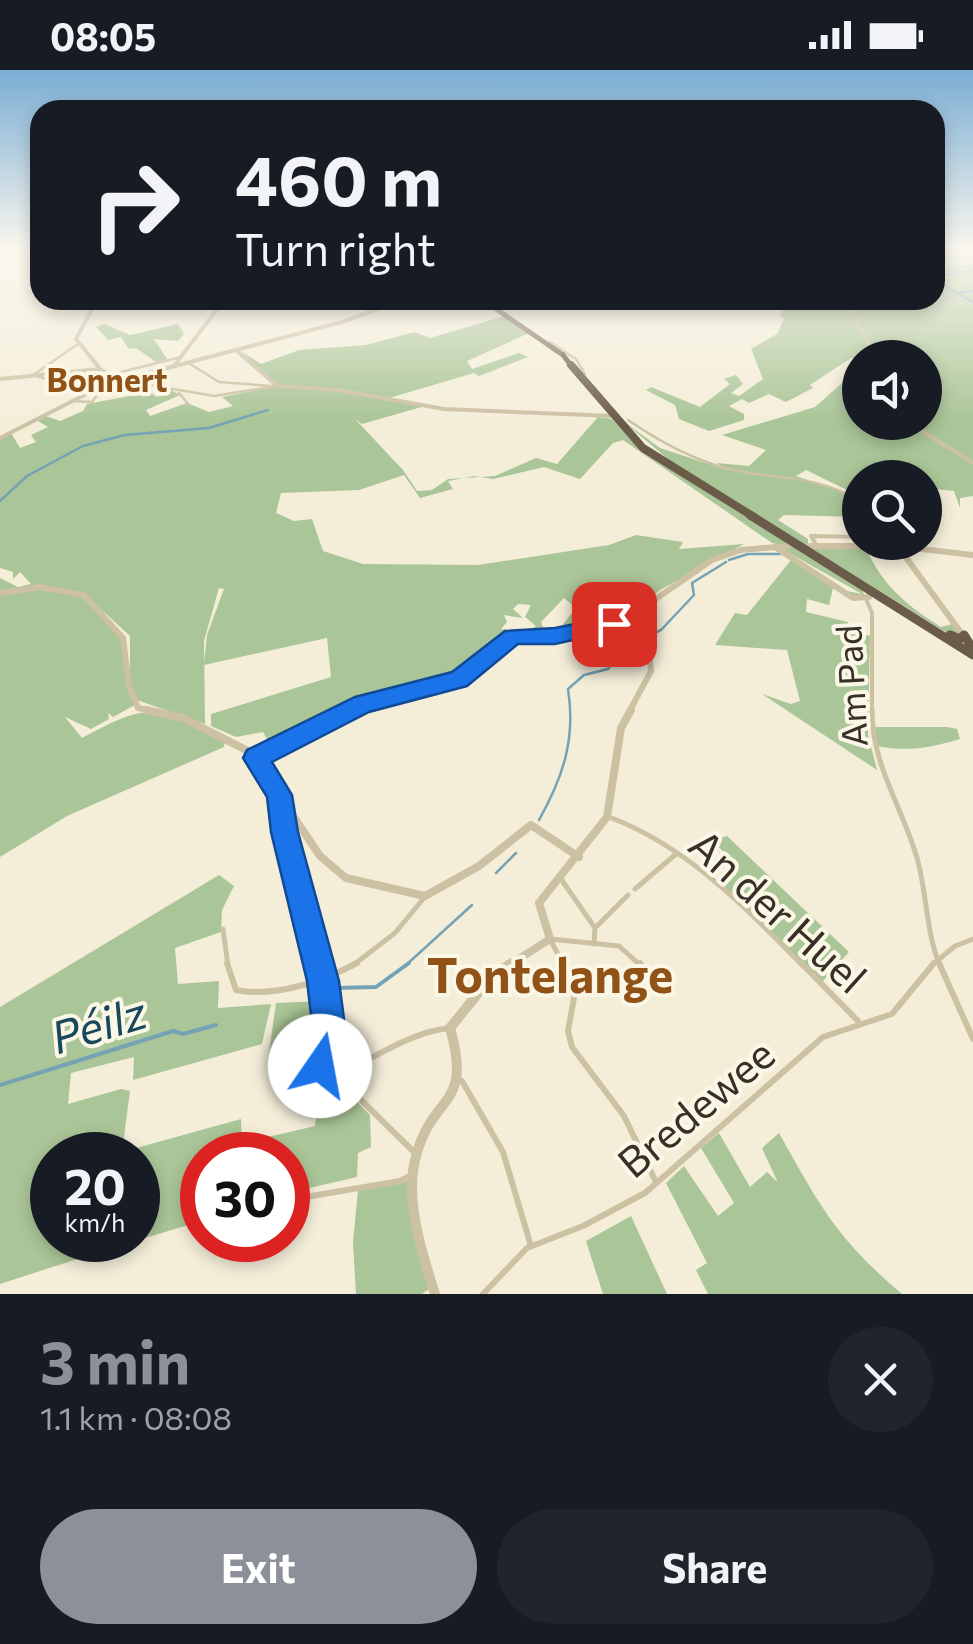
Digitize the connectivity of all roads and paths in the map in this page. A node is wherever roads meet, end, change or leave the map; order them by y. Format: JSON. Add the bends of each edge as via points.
{"nodes":[{"id":1,"x":90,"y":310,"type":"edge"},
{"id":2,"x":217,"y":310,"type":"edge"},
{"id":3,"x":375,"y":310,"type":"edge"},
{"id":4,"x":499,"y":310,"type":"edge"},
{"id":5,"x":500,"y":310,"type":"edge"},
{"id":6,"x":848,"y":310,"type":"edge"},
{"id":7,"x":867,"y":340,"type":"edge"},
{"id":8,"x":550,"y":342,"type":"junction"},
{"id":9,"x":79,"y":344,"type":"junction"},
{"id":10,"x":237,"y":351,"type":"junction"},
{"id":11,"x":564,"y":354,"type":"junction"},
{"id":12,"x":181,"y":356,"type":"junction"},
{"id":13,"x":190,"y":364,"type":"junction"},
{"id":14,"x":100,"y":368,"type":"junction"},
{"id":15,"x":174,"y":370,"type":"junction"},
{"id":16,"x":585,"y":374,"type":"junction"},
{"id":17,"x":33,"y":376,"type":"junction"},
{"id":18,"x":112,"y":378,"type":"junction"},
{"id":19,"x":0,"y":379,"type":"edge"},
{"id":20,"x":138,"y":379,"type":"junction"},
{"id":21,"x":122,"y":380,"type":"junction"},
{"id":22,"x":144,"y":384,"type":"junction"},
{"id":23,"x":104,"y":386,"type":"junction"},
{"id":24,"x":277,"y":386,"type":"junction"},
{"id":25,"x":86,"y":392,"type":"junction"},
{"id":26,"x":179,"y":392,"type":"junction"},
{"id":27,"x":71,"y":401,"type":"junction"},
{"id":28,"x":189,"y":404,"type":"dead end"},
{"id":29,"x":612,"y":416,"type":"junction"},
{"id":30,"x":628,"y":420,"type":"dead end"},
{"id":31,"x":0,"y":438,"type":"edge"},
{"id":32,"x":937,"y":440,"type":"edge"},
{"id":33,"x":973,"y":462,"type":"edge"},
{"id":34,"x":842,"y":493,"type":"edge"},
{"id":35,"x":842,"y":537,"type":"edge"},
{"id":36,"x":794,"y":544,"type":"junction"},
{"id":37,"x":842,"y":545,"type":"edge"},
{"id":38,"x":774,"y":546,"type":"junction"},
{"id":39,"x":814,"y":546,"type":"joint"},
{"id":40,"x":942,"y":551,"type":"edge"},
{"id":41,"x":973,"y":555,"type":"edge"},
{"id":42,"x":820,"y":560,"type":"junction"},
{"id":43,"x":908,"y":560,"type":"edge"},
{"id":44,"x":0,"y":592,"type":"edge"},
{"id":45,"x":654,"y":598,"type":"junction"},
{"id":46,"x":868,"y":598,"type":"junction"},
{"id":47,"x":917,"y":619,"type":"junction"},
{"id":48,"x":962,"y":634,"type":"junction"},
{"id":49,"x":973,"y":652,"type":"edge"},
{"id":50,"x":256,"y":758,"type":"junction"},
{"id":51,"x":280,"y":795,"type":"junction"},
{"id":52,"x":607,"y":817,"type":"junction"},
{"id":53,"x":676,"y":854,"type":"junction"},
{"id":54,"x":579,"y":857,"type":"junction"},
{"id":55,"x":561,"y":879,"type":"junction"},
{"id":56,"x":635,"y":889,"type":"dead end"},
{"id":57,"x":425,"y":896,"type":"junction"},
{"id":58,"x":628,"y":896,"type":"dead end"},
{"id":59,"x":595,"y":928,"type":"junction"},
{"id":60,"x":223,"y":929,"type":"dead end"},
{"id":61,"x":550,"y":939,"type":"junction"},
{"id":62,"x":973,"y":940,"type":"edge"},
{"id":63,"x":594,"y":944,"type":"junction"},
{"id":64,"x":938,"y":958,"type":"junction"},
{"id":65,"x":648,"y":975,"type":"dead end"},
{"id":66,"x":323,"y":981,"type":"junction"},
{"id":67,"x":858,"y":1021,"type":"junction"},
{"id":68,"x":450,"y":1028,"type":"junction"},
{"id":69,"x":973,"y":1039,"type":"edge"},
{"id":70,"x":346,"y":1076,"type":"junction"},
{"id":71,"x":462,"y":1080,"type":"junction"},
{"id":72,"x":320,"y":1081,"type":"junction"},
{"id":73,"x":295,"y":1097,"type":"dead end"},
{"id":74,"x":416,"y":1154,"type":"junction"},
{"id":75,"x":412,"y":1174,"type":"junction"},
{"id":76,"x":656,"y":1182,"type":"junction"},
{"id":77,"x":310,"y":1196,"type":"edge"},
{"id":78,"x":531,"y":1246,"type":"junction"},
{"id":79,"x":435,"y":1294,"type":"edge"},
{"id":80,"x":482,"y":1294,"type":"edge"}],
"edges":[{"from":1,"to":9,"type":"street","via":[[76,335]]},
{"from":2,"to":12,"type":"street"},
{"from":3,"to":10,"type":"street"},
{"from":4,"to":11,"type":"main road"},
{"from":5,"to":8,"type":"main road"},
{"from":6,"to":7,"type":"street"},
{"from":8,"to":11,"type":"main road"},
{"from":8,"to":16,"type":"street"},
{"from":9,"to":14,"type":"street"},
{"from":9,"to":17,"type":"street"},
{"from":10,"to":13,"type":"street"},
{"from":10,"to":24,"type":"street"},
{"from":11,"to":16,"type":"highway"},
{"from":11,"to":29,"type":"highway"},
{"from":12,"to":15,"type":"street"},
{"from":12,"to":18,"type":"street"},
{"from":13,"to":15,"type":"street"},
{"from":13,"to":24,"type":"street","via":[[219,382]]},
{"from":14,"to":17,"type":"street"},
{"from":14,"to":18,"type":"street"},
{"from":15,"to":20,"type":"street"},
{"from":16,"to":36,"type":"highway","via":[[646,447]]},
{"from":17,"to":19,"type":"street"},
{"from":17,"to":25,"type":"street"},
{"from":18,"to":21,"type":"street"},
{"from":18,"to":23,"type":"street"},
{"from":20,"to":21,"type":"street"},
{"from":20,"to":22,"type":"street"},
{"from":21,"to":22,"type":"street","via":[[127,390]]},
{"from":22,"to":26,"type":"street"},
{"from":23,"to":25,"type":"street"},
{"from":23,"to":27,"type":"street","via":[[92,402]]},
{"from":24,"to":26,"type":"street","via":[[230,396]]},
{"from":24,"to":29,"type":"street","via":[[450,409]]},
{"from":25,"to":27,"type":"street"},
{"from":26,"to":28,"type":"street"},
{"from":27,"to":31,"type":"street"},
{"from":29,"to":36,"type":"highway","via":[[654,456]]},
{"from":30,"to":34,"type":"street","via":[[667,446],[713,464],[812,478]]},
{"from":32,"to":33,"type":"street"},
{"from":35,"to":39,"type":"street","via":[[811,536]]},
{"from":36,"to":38,"type":"street"},
{"from":36,"to":42,"type":"highway"},
{"from":36,"to":47,"type":"highway"},
{"from":37,"to":39,"type":"street"},
{"from":38,"to":45,"type":"street","via":[[724,555]]},
{"from":38,"to":46,"type":"street","via":[[853,598]]},
{"from":40,"to":41,"type":"street"},
{"from":42,"to":46,"type":"highway","via":[[865,589]]},
{"from":42,"to":47,"type":"highway"},
{"from":43,"to":48,"type":"street"},
{"from":44,"to":50,"type":"street","via":[[40,586],[84,595],[123,638],[138,708],[195,723]]},
{"from":45,"to":50,"type":"street","via":[[608,626],[513,636],[458,680],[363,704]]},
{"from":45,"to":52,"type":"street","via":[[646,613],[652,671],[622,728]]},
{"from":46,"to":47,"type":"highway"},
{"from":46,"to":64,"type":"street","name":"Am Pad","via":[[872,739],[918,857]]},
{"from":47,"to":48,"type":"highway","via":[[955,638]]},
{"from":47,"to":49,"type":"highway"},
{"from":48,"to":49,"type":"highway"},
{"from":50,"to":51,"type":"street"},
{"from":51,"to":57,"type":"street","via":[[320,856],[346,878]]},
{"from":51,"to":66,"type":"street"},
{"from":52,"to":53,"type":"street","name":"An der Huel","via":[[632,824]]},
{"from":52,"to":54,"type":"street"},
{"from":53,"to":56,"type":"street"},
{"from":53,"to":67,"type":"street","name":"An der Huel","via":[[728,892]]},
{"from":54,"to":55,"type":"street"},
{"from":54,"to":57,"type":"street","via":[[531,825],[479,866]]},
{"from":55,"to":59,"type":"street"},
{"from":55,"to":61,"type":"street","via":[[537,909]]},
{"from":57,"to":66,"type":"street","via":[[368,959]]},
{"from":58,"to":59,"type":"street"},
{"from":59,"to":63,"type":"street"},
{"from":60,"to":66,"type":"street","via":[[229,977],[240,992]]},
{"from":61,"to":63,"type":"street"},
{"from":61,"to":68,"type":"street","via":[[492,976]]},
{"from":61,"to":76,"type":"street","via":[[576,987],[568,1031],[572,1048],[624,1116]]},
{"from":62,"to":64,"type":"street"},
{"from":63,"to":65,"type":"street","via":[[619,943]]},
{"from":64,"to":67,"type":"street","name":"Bredewee","via":[[892,1014]]},
{"from":64,"to":69,"type":"street","name":"Am Pad"},
{"from":66,"to":72,"type":"street","via":[[331,1042]]},
{"from":67,"to":76,"type":"street","name":"Bredewee","via":[[824,1037]]},
{"from":68,"to":70,"type":"street","via":[[419,1034]]},
{"from":68,"to":71,"type":"street"},
{"from":70,"to":72,"type":"street"},
{"from":70,"to":74,"type":"street"},
{"from":71,"to":74,"type":"street"},
{"from":71,"to":78,"type":"street","via":[[503,1152]]},
{"from":72,"to":73,"type":"street"},
{"from":74,"to":75,"type":"street"},
{"from":75,"to":77,"type":"street"},
{"from":75,"to":79,"type":"street"},
{"from":76,"to":78,"type":"street","name":"Bredewee","via":[[622,1206]]},
{"from":78,"to":80,"type":"street","name":"Bredewee"}]}
